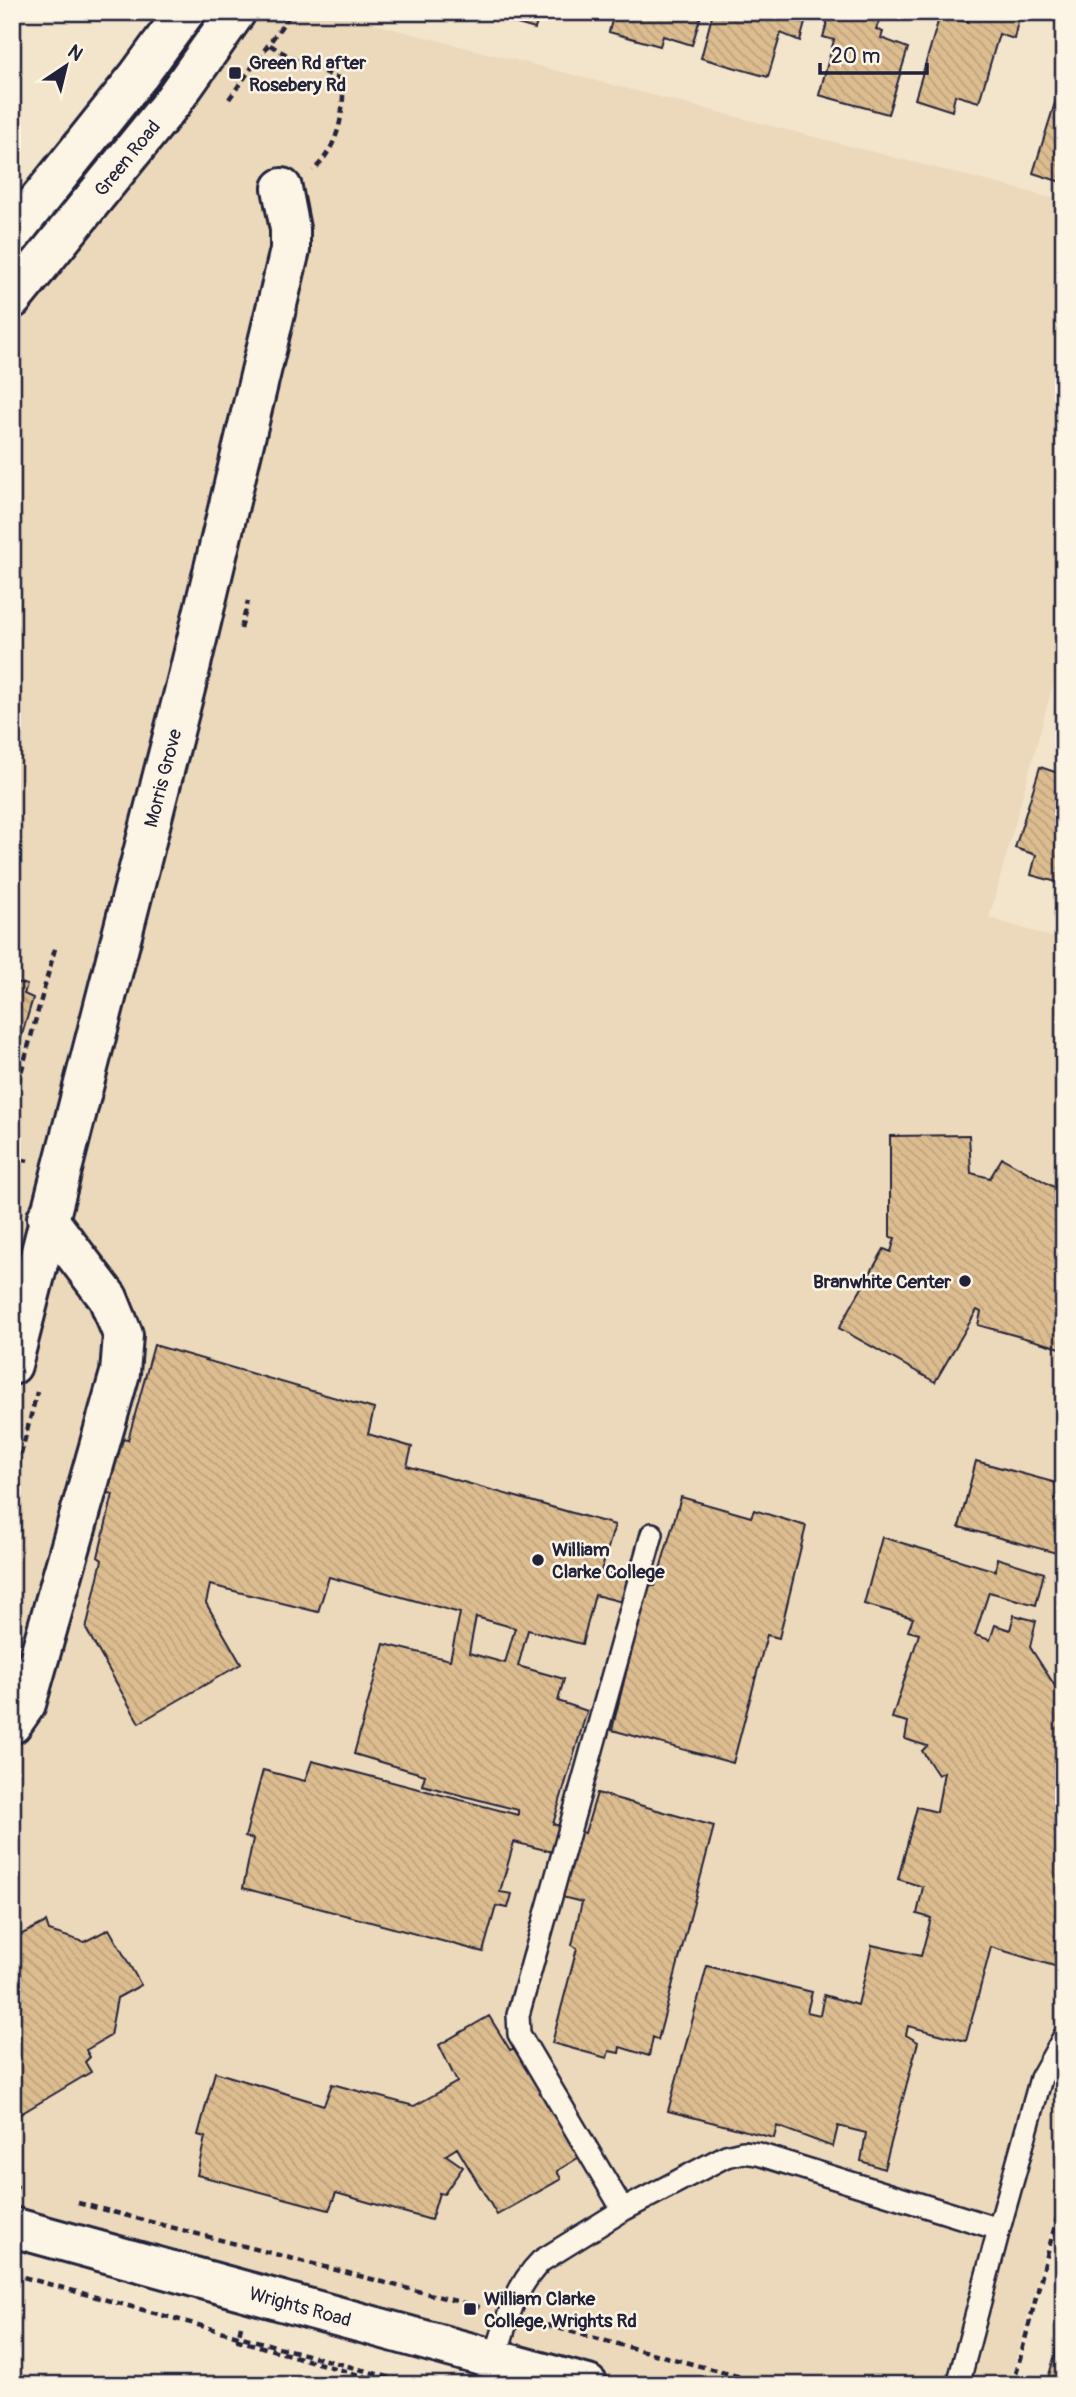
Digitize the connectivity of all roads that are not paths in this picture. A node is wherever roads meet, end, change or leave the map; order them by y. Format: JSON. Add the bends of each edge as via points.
{"nodes":[{"id":1,"x":185,"y":12,"type":"edge"},
{"id":2,"x":236,"y":12,"type":"edge"},
{"id":3,"x":282,"y":188,"type":"road end"},
{"id":4,"x":12,"y":234,"type":"edge"},
{"id":5,"x":12,"y":299,"type":"edge"},
{"id":6,"x":47,"y":1218,"type":"junction"},
{"id":7,"x":12,"y":1365,"type":"edge"},
{"id":8,"x":652,"y":1534,"type":"dead end"},
{"id":9,"x":12,"y":1724,"type":"edge"},
{"id":10,"x":1064,"y":2037,"type":"edge"},
{"id":11,"x":623,"y":2210,"type":"junction"},
{"id":12,"x":12,"y":2227,"type":"edge"},
{"id":13,"x":999,"y":2229,"type":"junction"},
{"id":14,"x":495,"y":2359,"type":"junction"},
{"id":15,"x":588,"y":2385,"type":"edge"},
{"id":16,"x":958,"y":2385,"type":"edge"}],
"edges":[{"from":1,"to":4,"type":"street"},
{"from":2,"to":5,"type":"street","name":"Green Road","via":[[173,101]]},
{"from":3,"to":6,"type":"street","name":"Morris Grove","via":[[290,250],[187,681]]},
{"from":6,"to":7,"type":"street","name":"Morris Grove"},
{"from":6,"to":9,"type":"street","via":[[108,1298],[123,1335],[120,1373],[26,1704]]},
{"from":8,"to":11,"type":"lane","via":[[518,2015],[519,2034]]},
{"from":10,"to":13,"type":"lane","via":[[1041,2078]]},
{"from":11,"to":13,"type":"lane","via":[[726,2156],[743,2152]]},
{"from":11,"to":14,"type":"lane","via":[[541,2261],[524,2278]]},
{"from":12,"to":14,"type":"street","name":"Wrights Road"},
{"from":13,"to":16,"type":"lane"},
{"from":14,"to":15,"type":"street","name":"Wrights Road"}]}
